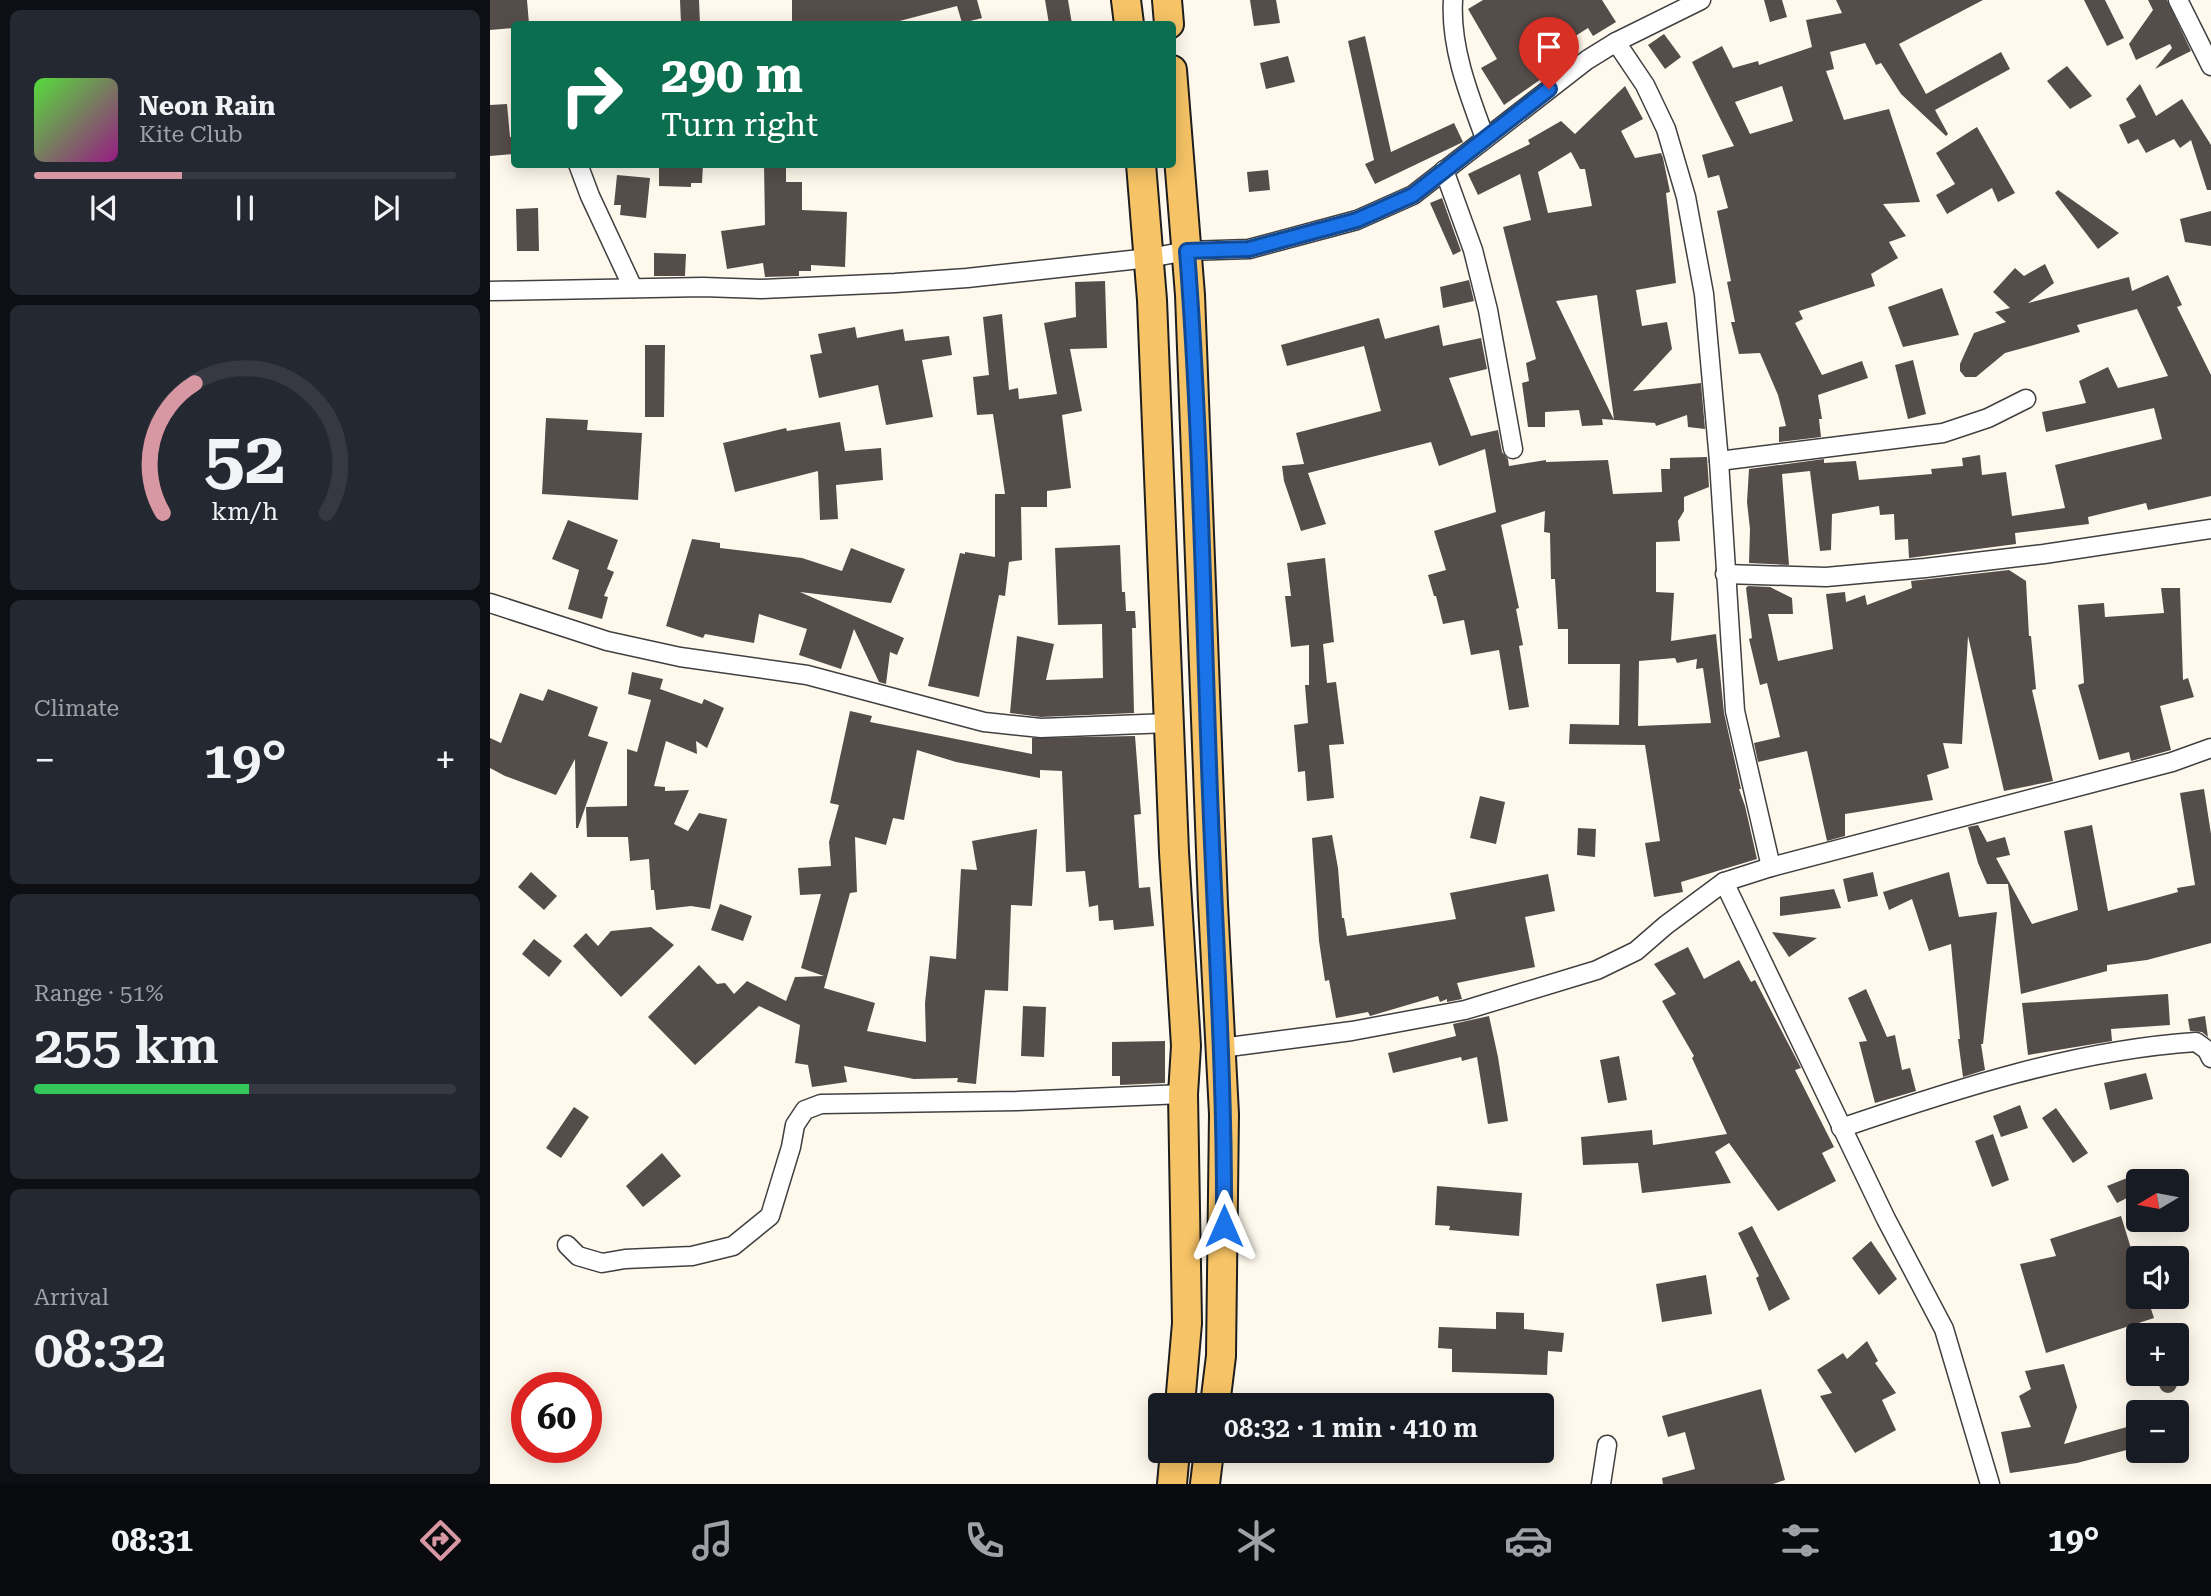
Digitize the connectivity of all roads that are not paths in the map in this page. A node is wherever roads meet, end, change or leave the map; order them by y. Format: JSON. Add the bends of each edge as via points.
{"nodes":[{"id":1,"x":1126,"y":0,"type":"edge"},
{"id":2,"x":1167,"y":0,"type":"edge"},
{"id":3,"x":1453,"y":0,"type":"edge"},
{"id":4,"x":1701,"y":0,"type":"edge"},
{"id":5,"x":2178,"y":0,"type":"edge"},
{"id":6,"x":1129,"y":21,"type":"edge"},
{"id":7,"x":1169,"y":21,"type":"edge"},
{"id":8,"x":1616,"y":42,"type":"junction"},
{"id":9,"x":2211,"y":66,"type":"edge"},
{"id":10,"x":1176,"y":118,"type":"edge"},
{"id":11,"x":1485,"y":138,"type":"junction"},
{"id":12,"x":580,"y":168,"type":"edge"},
{"id":13,"x":1141,"y":168,"type":"edge"},
{"id":14,"x":1444,"y":170,"type":"junction"},
{"id":15,"x":1187,"y":251,"type":"junction"},
{"id":16,"x":1149,"y":258,"type":"junction"},
{"id":17,"x":633,"y":288,"type":"junction"},
{"id":18,"x":490,"y":291,"type":"edge"},
{"id":19,"x":2026,"y":399,"type":"dead end"},
{"id":20,"x":1513,"y":449,"type":"dead end"},
{"id":21,"x":1718,"y":461,"type":"junction"},
{"id":22,"x":2211,"y":529,"type":"edge"},
{"id":23,"x":1725,"y":574,"type":"junction"},
{"id":24,"x":490,"y":603,"type":"edge"},
{"id":25,"x":1169,"y":723,"type":"junction"},
{"id":26,"x":2211,"y":748,"type":"edge"},
{"id":27,"x":1772,"y":867,"type":"junction"},
{"id":28,"x":1724,"y":882,"type":"junction"},
{"id":29,"x":1221,"y":1048,"type":"junction"},
{"id":30,"x":2210,"y":1052,"type":"edge"},
{"id":31,"x":1183,"y":1094,"type":"junction"},
{"id":32,"x":1842,"y":1128,"type":"junction"},
{"id":33,"x":567,"y":1245,"type":"dead end"},
{"id":34,"x":1181,"y":1393,"type":"edge"},
{"id":35,"x":1216,"y":1393,"type":"edge"},
{"id":36,"x":1607,"y":1445,"type":"dead end"},
{"id":37,"x":1174,"y":1463,"type":"edge"},
{"id":38,"x":1208,"y":1463,"type":"edge"},
{"id":39,"x":1172,"y":1484,"type":"edge"},
{"id":40,"x":1205,"y":1484,"type":"edge"},
{"id":41,"x":1601,"y":1484,"type":"edge"},
{"id":42,"x":1990,"y":1484,"type":"edge"}],
"edges":[{"from":1,"to":6,"type":"main road"},
{"from":2,"to":7,"type":"main road"},
{"from":3,"to":11,"type":"street","via":[[1458,54]]},
{"from":4,"to":8,"type":"street"},
{"from":5,"to":9,"type":"street"},
{"from":8,"to":11,"type":"street"},
{"from":8,"to":21,"type":"street","via":[[1645,85],[1666,129],[1686,197],[1704,294]]},
{"from":10,"to":15,"type":"main road"},
{"from":11,"to":14,"type":"street"},
{"from":12,"to":17,"type":"street"},
{"from":13,"to":16,"type":"main road"},
{"from":14,"to":15,"type":"street","via":[[1413,195],[1357,220],[1249,249]]},
{"from":14,"to":20,"type":"street","via":[[1473,250],[1488,310]]},
{"from":15,"to":16,"type":"street"},
{"from":15,"to":29,"type":"main road"},
{"from":16,"to":17,"type":"street","via":[[776,292]]},
{"from":16,"to":25,"type":"main road"},
{"from":17,"to":18,"type":"street"},
{"from":19,"to":21,"type":"street","via":[[1943,433]]},
{"from":21,"to":23,"type":"street"},
{"from":22,"to":23,"type":"street","via":[[1925,568],[1826,577]]},
{"from":23,"to":27,"type":"street","via":[[1735,711]]},
{"from":24,"to":25,"type":"street","via":[[607,641],[680,657],[807,675],[984,722],[1041,728]]},
{"from":25,"to":31,"type":"main road","via":[[1186,1046]]},
{"from":26,"to":27,"type":"street"},
{"from":27,"to":28,"type":"street"},
{"from":28,"to":29,"type":"street","via":[[1636,951],[1564,981],[1465,1010]]},
{"from":28,"to":32,"type":"street"},
{"from":29,"to":35,"type":"main road","via":[[1224,1239]]},
{"from":30,"to":32,"type":"street","via":[[2196,1042],[2063,1063],[1945,1093]]},
{"from":31,"to":33,"type":"street","via":[[821,1104],[805,1110],[795,1125],[769,1216],[733,1246],[692,1256],[602,1263],[578,1256]]},
{"from":31,"to":34,"type":"main road","via":[[1187,1323]]},
{"from":32,"to":42,"type":"street","via":[[1944,1329]]},
{"from":36,"to":41,"type":"street"},
{"from":37,"to":39,"type":"main road"},
{"from":38,"to":40,"type":"main road"}]}
